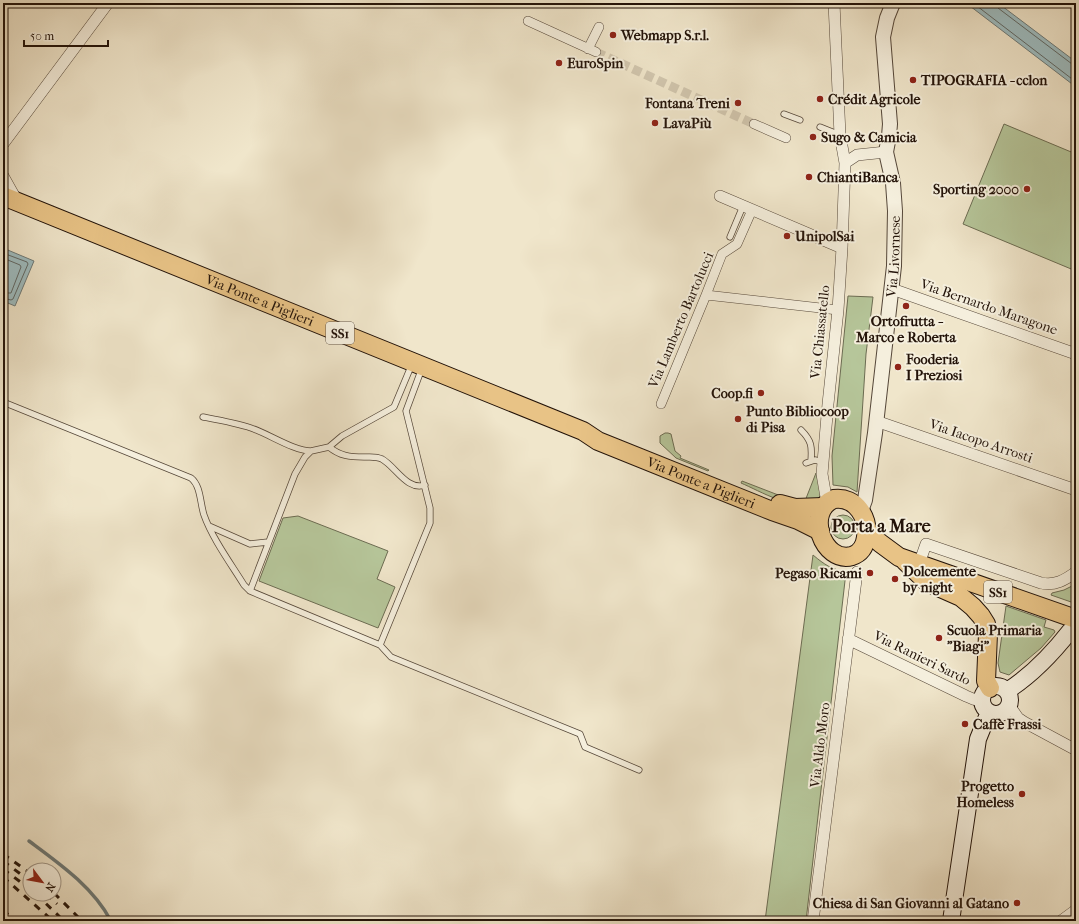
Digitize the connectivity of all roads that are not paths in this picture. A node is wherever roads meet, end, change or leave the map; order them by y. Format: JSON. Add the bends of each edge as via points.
{"nodes":[{"id":1,"x":108,"y":3,"type":"edge"},
{"id":2,"x":834,"y":3,"type":"edge"},
{"id":3,"x":893,"y":3,"type":"edge"},
{"id":4,"x":528,"y":21,"type":"dead end"},
{"id":5,"x":598,"y":27,"type":"dead end"},
{"id":6,"x":784,"y":114,"type":"dead end"},
{"id":7,"x":800,"y":120,"type":"dead end"},
{"id":8,"x":754,"y":124,"type":"tunnel mouth"},
{"id":9,"x":820,"y":127,"type":"dead end"},
{"id":10,"x":840,"y":135,"type":"junction"},
{"id":11,"x":786,"y":138,"type":"dead end"},
{"id":12,"x":4,"y":146,"type":"edge"},
{"id":13,"x":886,"y":152,"type":"junction"},
{"id":14,"x":845,"y":163,"type":"junction"},
{"id":15,"x":3,"y":176,"type":"edge"},
{"id":16,"x":720,"y":196,"type":"dead end"},
{"id":17,"x":11,"y":200,"type":"edge"},
{"id":18,"x":748,"y":208,"type":"junction"},
{"id":19,"x":730,"y":237,"type":"dead end"},
{"id":20,"x":842,"y":248,"type":"junction"},
{"id":21,"x":892,"y":289,"type":"junction"},
{"id":22,"x":706,"y":295,"type":"junction"},
{"id":23,"x":838,"y":310,"type":"junction"},
{"id":24,"x":1076,"y":354,"type":"edge"},
{"id":25,"x":418,"y":364,"type":"junction"},
{"id":26,"x":3,"y":402,"type":"edge"},
{"id":27,"x":661,"y":404,"type":"dead end"},
{"id":28,"x":203,"y":417,"type":"dead end"},
{"id":29,"x":876,"y":421,"type":"junction"},
{"id":30,"x":801,"y":430,"type":"dead end"},
{"id":31,"x":583,"y":431,"type":"junction"},
{"id":32,"x":329,"y":447,"type":"junction"},
{"id":33,"x":312,"y":450,"type":"junction"},
{"id":34,"x":823,"y":462,"type":"junction"},
{"id":35,"x":425,"y":485,"type":"junction"},
{"id":36,"x":1076,"y":490,"type":"edge"},
{"id":37,"x":825,"y":505,"type":"junction"},
{"id":38,"x":861,"y":511,"type":"junction"},
{"id":39,"x":209,"y":526,"type":"junction"},
{"id":40,"x":820,"y":531,"type":"junction"},
{"id":41,"x":867,"y":531,"type":"junction"},
{"id":42,"x":268,"y":542,"type":"junction"},
{"id":43,"x":857,"y":554,"type":"junction"},
{"id":44,"x":907,"y":560,"type":"junction"},
{"id":45,"x":857,"y":572,"type":"dead end"},
{"id":46,"x":1076,"y":572,"type":"edge"},
{"id":47,"x":250,"y":591,"type":"junction"},
{"id":48,"x":1069,"y":621,"type":"edge"},
{"id":49,"x":848,"y":639,"type":"junction"},
{"id":50,"x":380,"y":645,"type":"junction"},
{"id":51,"x":1008,"y":698,"type":"junction"},
{"id":52,"x":987,"y":700,"type":"junction"},
{"id":53,"x":1076,"y":750,"type":"edge"},
{"id":54,"x":639,"y":770,"type":"dead end"},
{"id":55,"x":1076,"y":910,"type":"edge"},
{"id":56,"x":813,"y":921,"type":"edge"},
{"id":57,"x":951,"y":921,"type":"edge"},
{"id":58,"x":1062,"y":921,"type":"edge"}],
"edges":[{"from":1,"to":12,"type":"street"},
{"from":2,"to":10,"type":"street","name":"Via Chiassatello"},
{"from":3,"to":13,"type":"street","name":"Via Livornese","via":[[883,37],[890,124]]},
{"from":4,"to":5,"type":"street","via":[[592,50]]},
{"from":6,"to":7,"type":"lane"},
{"from":8,"to":11,"type":"street"},
{"from":9,"to":10,"type":"lane"},
{"from":10,"to":14,"type":"street","name":"Via Chiassatello"},
{"from":13,"to":14,"type":"street","via":[[857,156]]},
{"from":13,"to":21,"type":"street","name":"Via Livornese","via":[[893,183],[895,212],[896,244]]},
{"from":14,"to":20,"type":"street","name":"Via Chiassatello"},
{"from":15,"to":17,"type":"street"},
{"from":16,"to":18,"type":"street"},
{"from":17,"to":25,"type":"main road","name":"Via Ponte a Piglieri","number":"SS1"},
{"from":18,"to":19,"type":"lane"},
{"from":18,"to":20,"type":"street"},
{"from":18,"to":22,"type":"street","name":"Via Lamberto Bartolucci","via":[[737,244],[722,254]]},
{"from":20,"to":23,"type":"street","name":"Via Chiassatello"},
{"from":21,"to":24,"type":"street","name":"Via Bernardo Maragone"},
{"from":21,"to":29,"type":"street","name":"Via Livornese"},
{"from":22,"to":23,"type":"street"},
{"from":22,"to":27,"type":"street","name":"Via Lamberto Bartolucci"},
{"from":23,"to":34,"type":"street","name":"Via Chiassatello"},
{"from":25,"to":31,"type":"main road","name":"Via Ponte a Piglieri","number":"SS1"},
{"from":25,"to":32,"type":"lane","via":[[394,407],[338,438]]},
{"from":25,"to":35,"type":"lane","via":[[406,411]]},
{"from":26,"to":39,"type":"lane","via":[[191,478],[197,484],[202,510]]},
{"from":28,"to":33,"type":"lane","via":[[238,424],[304,451]]},
{"from":29,"to":36,"type":"street","name":"Via Iacopo Arrosti"},
{"from":29,"to":38,"type":"street","name":"Via Livornese","via":[[865,500]]},
{"from":30,"to":34,"type":"lane","via":[[811,443],[809,462]]},
{"from":31,"to":37,"type":"main road","name":"Via Ponte a Piglieri","via":[[625,442],[786,506],[795,508]]},
{"from":31,"to":40,"type":"main road","name":"Via Ponte a Piglieri","via":[[598,441]]},
{"from":32,"to":33,"type":"lane"},
{"from":32,"to":35,"type":"lane","via":[[340,455],[379,457],[410,484]]},
{"from":33,"to":42,"type":"lane","via":[[295,474]]},
{"from":34,"to":37,"type":"street","name":"Via Chiassatello"},
{"from":35,"to":50,"type":"lane","via":[[430,523]]},
{"from":37,"to":38,"type":"main road","via":[[841,499],[851,502]]},
{"from":37,"to":40,"type":"main road","number":"SS1","via":[[818,519]]},
{"from":38,"to":41,"type":"main road"},
{"from":39,"to":42,"type":"lane","via":[[250,544]]},
{"from":39,"to":47,"type":"lane"},
{"from":40,"to":43,"type":"main road","number":"SS1","via":[[825,544],[837,554],[849,557]]},
{"from":41,"to":43,"type":"main road","via":[[864,546]]},
{"from":41,"to":44,"type":"main road","number":"SS1","via":[[880,543]]},
{"from":42,"to":47,"type":"lane"},
{"from":43,"to":44,"type":"main road","number":"SS1"},
{"from":44,"to":46,"type":"street","via":[[926,544],[1041,583],[1060,582]]},
{"from":44,"to":48,"type":"main road","number":"SS1"},
{"from":44,"to":52,"type":"main road","via":[[927,582],[961,597],[973,607],[986,624]]},
{"from":45,"to":49,"type":"street","name":"Via Aldo Moro"},
{"from":47,"to":50,"type":"lane"},
{"from":48,"to":51,"type":"main road","via":[[1041,665]]},
{"from":49,"to":52,"type":"street","name":"Via Ranieri Sardo","via":[[966,696]]},
{"from":49,"to":56,"type":"street","name":"Via Aldo Moro"},
{"from":50,"to":54,"type":"lane","via":[[391,657],[580,734],[585,747]]},
{"from":51,"to":52,"type":"main road","via":[[1000,686],[996,686]]},
{"from":51,"to":52,"type":"main road","via":[[1006,709],[996,714]]},
{"from":51,"to":53,"type":"street","via":[[1014,713],[1024,722]]},
{"from":52,"to":57,"type":"main road","via":[[978,739]]},
{"from":55,"to":58,"type":"street"}]}
